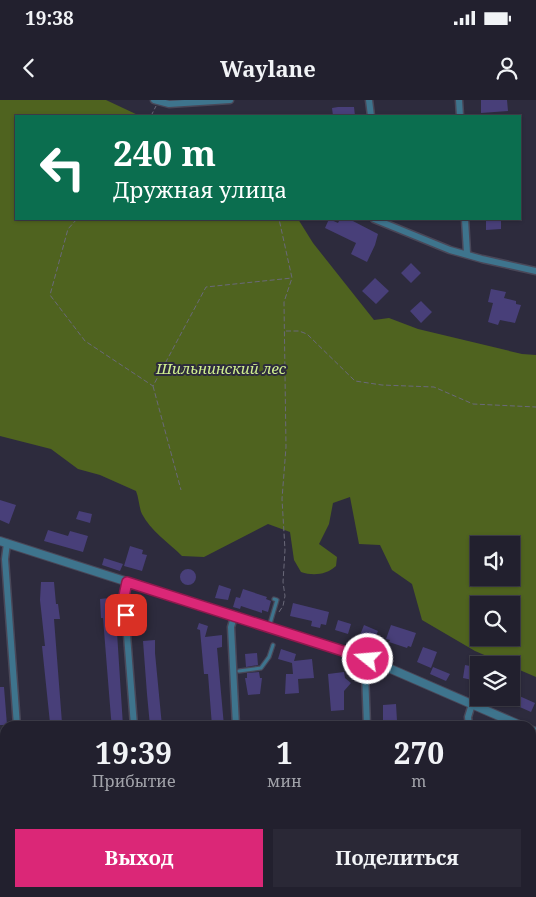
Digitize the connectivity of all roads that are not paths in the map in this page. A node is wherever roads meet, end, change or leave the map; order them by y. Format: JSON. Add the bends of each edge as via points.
{"nodes":[{"id":1,"x":157,"y":100,"type":"edge"},
{"id":2,"x":230,"y":100,"type":"edge"},
{"id":3,"x":370,"y":100,"type":"edge"},
{"id":4,"x":459,"y":100,"type":"edge"},
{"id":5,"x":371,"y":115,"type":"edge"},
{"id":6,"x":460,"y":115,"type":"edge"},
{"id":7,"x":376,"y":220,"type":"edge"},
{"id":8,"x":465,"y":220,"type":"edge"},
{"id":9,"x":467,"y":254,"type":"junction"},
{"id":10,"x":536,"y":271,"type":"edge"},
{"id":11,"x":3,"y":542,"type":"edge"},
{"id":12,"x":127,"y":582,"type":"junction"},
{"id":13,"x":274,"y":599,"type":"dead end"},
{"id":14,"x":234,"y":617,"type":"junction"},
{"id":15,"x":269,"y":628,"type":"junction"},
{"id":16,"x":273,"y":645,"type":"dead end"},
{"id":17,"x":368,"y":659,"type":"junction"},
{"id":18,"x":239,"y":671,"type":"dead end"},
{"id":19,"x":470,"y":703,"type":"edge"},
{"id":20,"x":471,"y":706,"type":"edge"},
{"id":21,"x":477,"y":706,"type":"edge"},
{"id":22,"x":17,"y":721,"type":"edge"},
{"id":23,"x":134,"y":721,"type":"edge"},
{"id":24,"x":236,"y":721,"type":"edge"},
{"id":25,"x":367,"y":721,"type":"edge"},
{"id":26,"x":468,"y":721,"type":"edge"},
{"id":27,"x":511,"y":721,"type":"edge"}],
"edges":[{"from":1,"to":2,"type":"street","via":[[176,104]]},
{"from":3,"to":5,"type":"street"},
{"from":4,"to":6,"type":"street"},
{"from":7,"to":9,"type":"street"},
{"from":8,"to":9,"type":"street"},
{"from":9,"to":10,"type":"street"},
{"from":11,"to":12,"type":"street"},
{"from":11,"to":22,"type":"street"},
{"from":12,"to":14,"type":"street"},
{"from":12,"to":23,"type":"street","via":[[124,596]]},
{"from":13,"to":15,"type":"lane","via":[[277,600]]},
{"from":14,"to":15,"type":"street"},
{"from":14,"to":24,"type":"street","via":[[231,627]]},
{"from":15,"to":17,"type":"street"},
{"from":16,"to":18,"type":"lane","via":[[262,668]]},
{"from":17,"to":19,"type":"street"},
{"from":17,"to":25,"type":"street","via":[[365,672]]},
{"from":20,"to":26,"type":"street"},
{"from":21,"to":27,"type":"street"}]}
